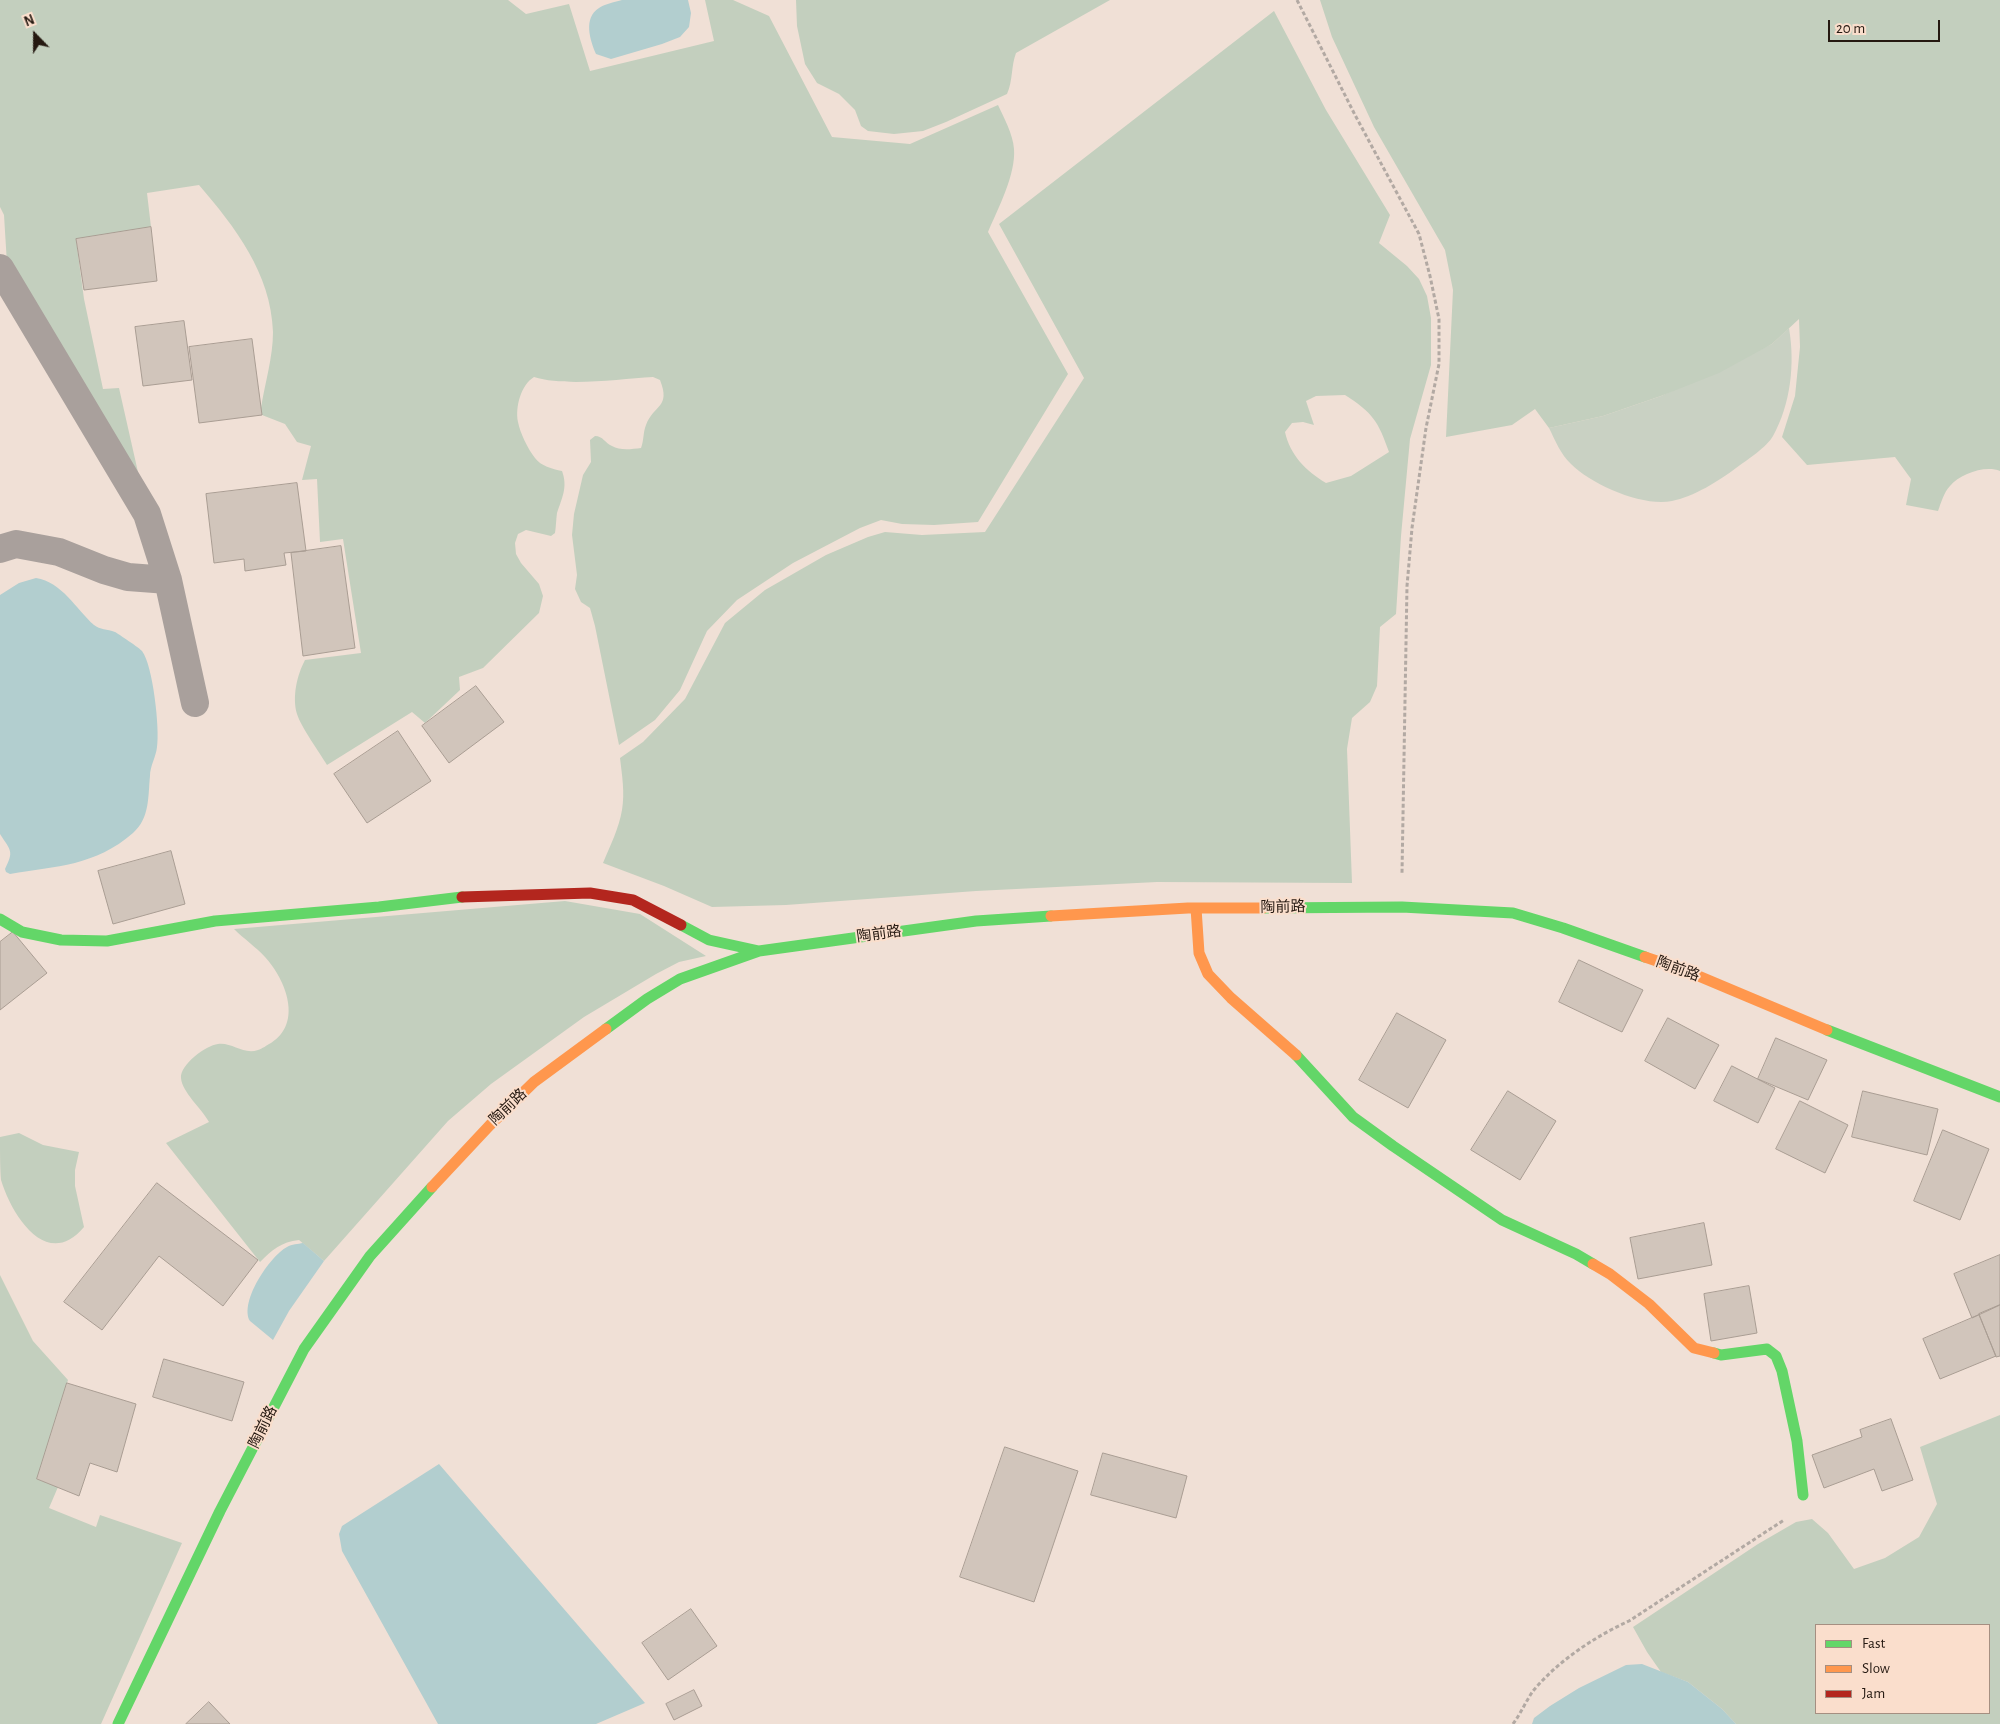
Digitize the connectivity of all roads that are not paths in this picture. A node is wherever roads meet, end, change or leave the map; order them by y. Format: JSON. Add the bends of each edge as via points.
{"nodes":[{"id":1,"x":0,"y":268,"type":"edge"},
{"id":2,"x":0,"y":549,"type":"edge"},
{"id":3,"x":168,"y":580,"type":"junction"},
{"id":4,"x":196,"y":703,"type":"dead end"},
{"id":5,"x":1196,"y":908,"type":"junction"},
{"id":6,"x":0,"y":919,"type":"edge"},
{"id":7,"x":759,"y":952,"type":"junction"},
{"id":8,"x":2000,"y":1096,"type":"edge"},
{"id":9,"x":1803,"y":1495,"type":"road end"},
{"id":10,"x":118,"y":1724,"type":"edge"}],
"edges":[{"from":1,"to":3,"type":"street","via":[[147,514]]},
{"from":2,"to":3,"type":"street","via":[[16,544],[59,552],[128,577]]},
{"from":3,"to":4,"type":"street"},
{"from":5,"to":7,"type":"street","name":"陶前路","via":[[976,922]]},
{"from":5,"to":8,"type":"street","name":"陶前路","via":[[1402,907],[1513,913],[1689,972],[1863,1045]]},
{"from":5,"to":9,"type":"street","via":[[1199,953],[1208,974],[1302,1061],[1353,1117],[1502,1220],[1576,1254],[1610,1274],[1649,1304],[1694,1348],[1721,1355],[1766,1349],[1776,1356],[1798,1441]]},
{"from":6,"to":7,"type":"street","via":[[22,932],[61,940],[108,941],[215,921],[445,898],[590,893],[632,900],[709,940]]},
{"from":7,"to":10,"type":"street","name":"陶前路","via":[[680,979],[647,999],[534,1082],[490,1124],[370,1256],[304,1349],[282,1387]]}]}
